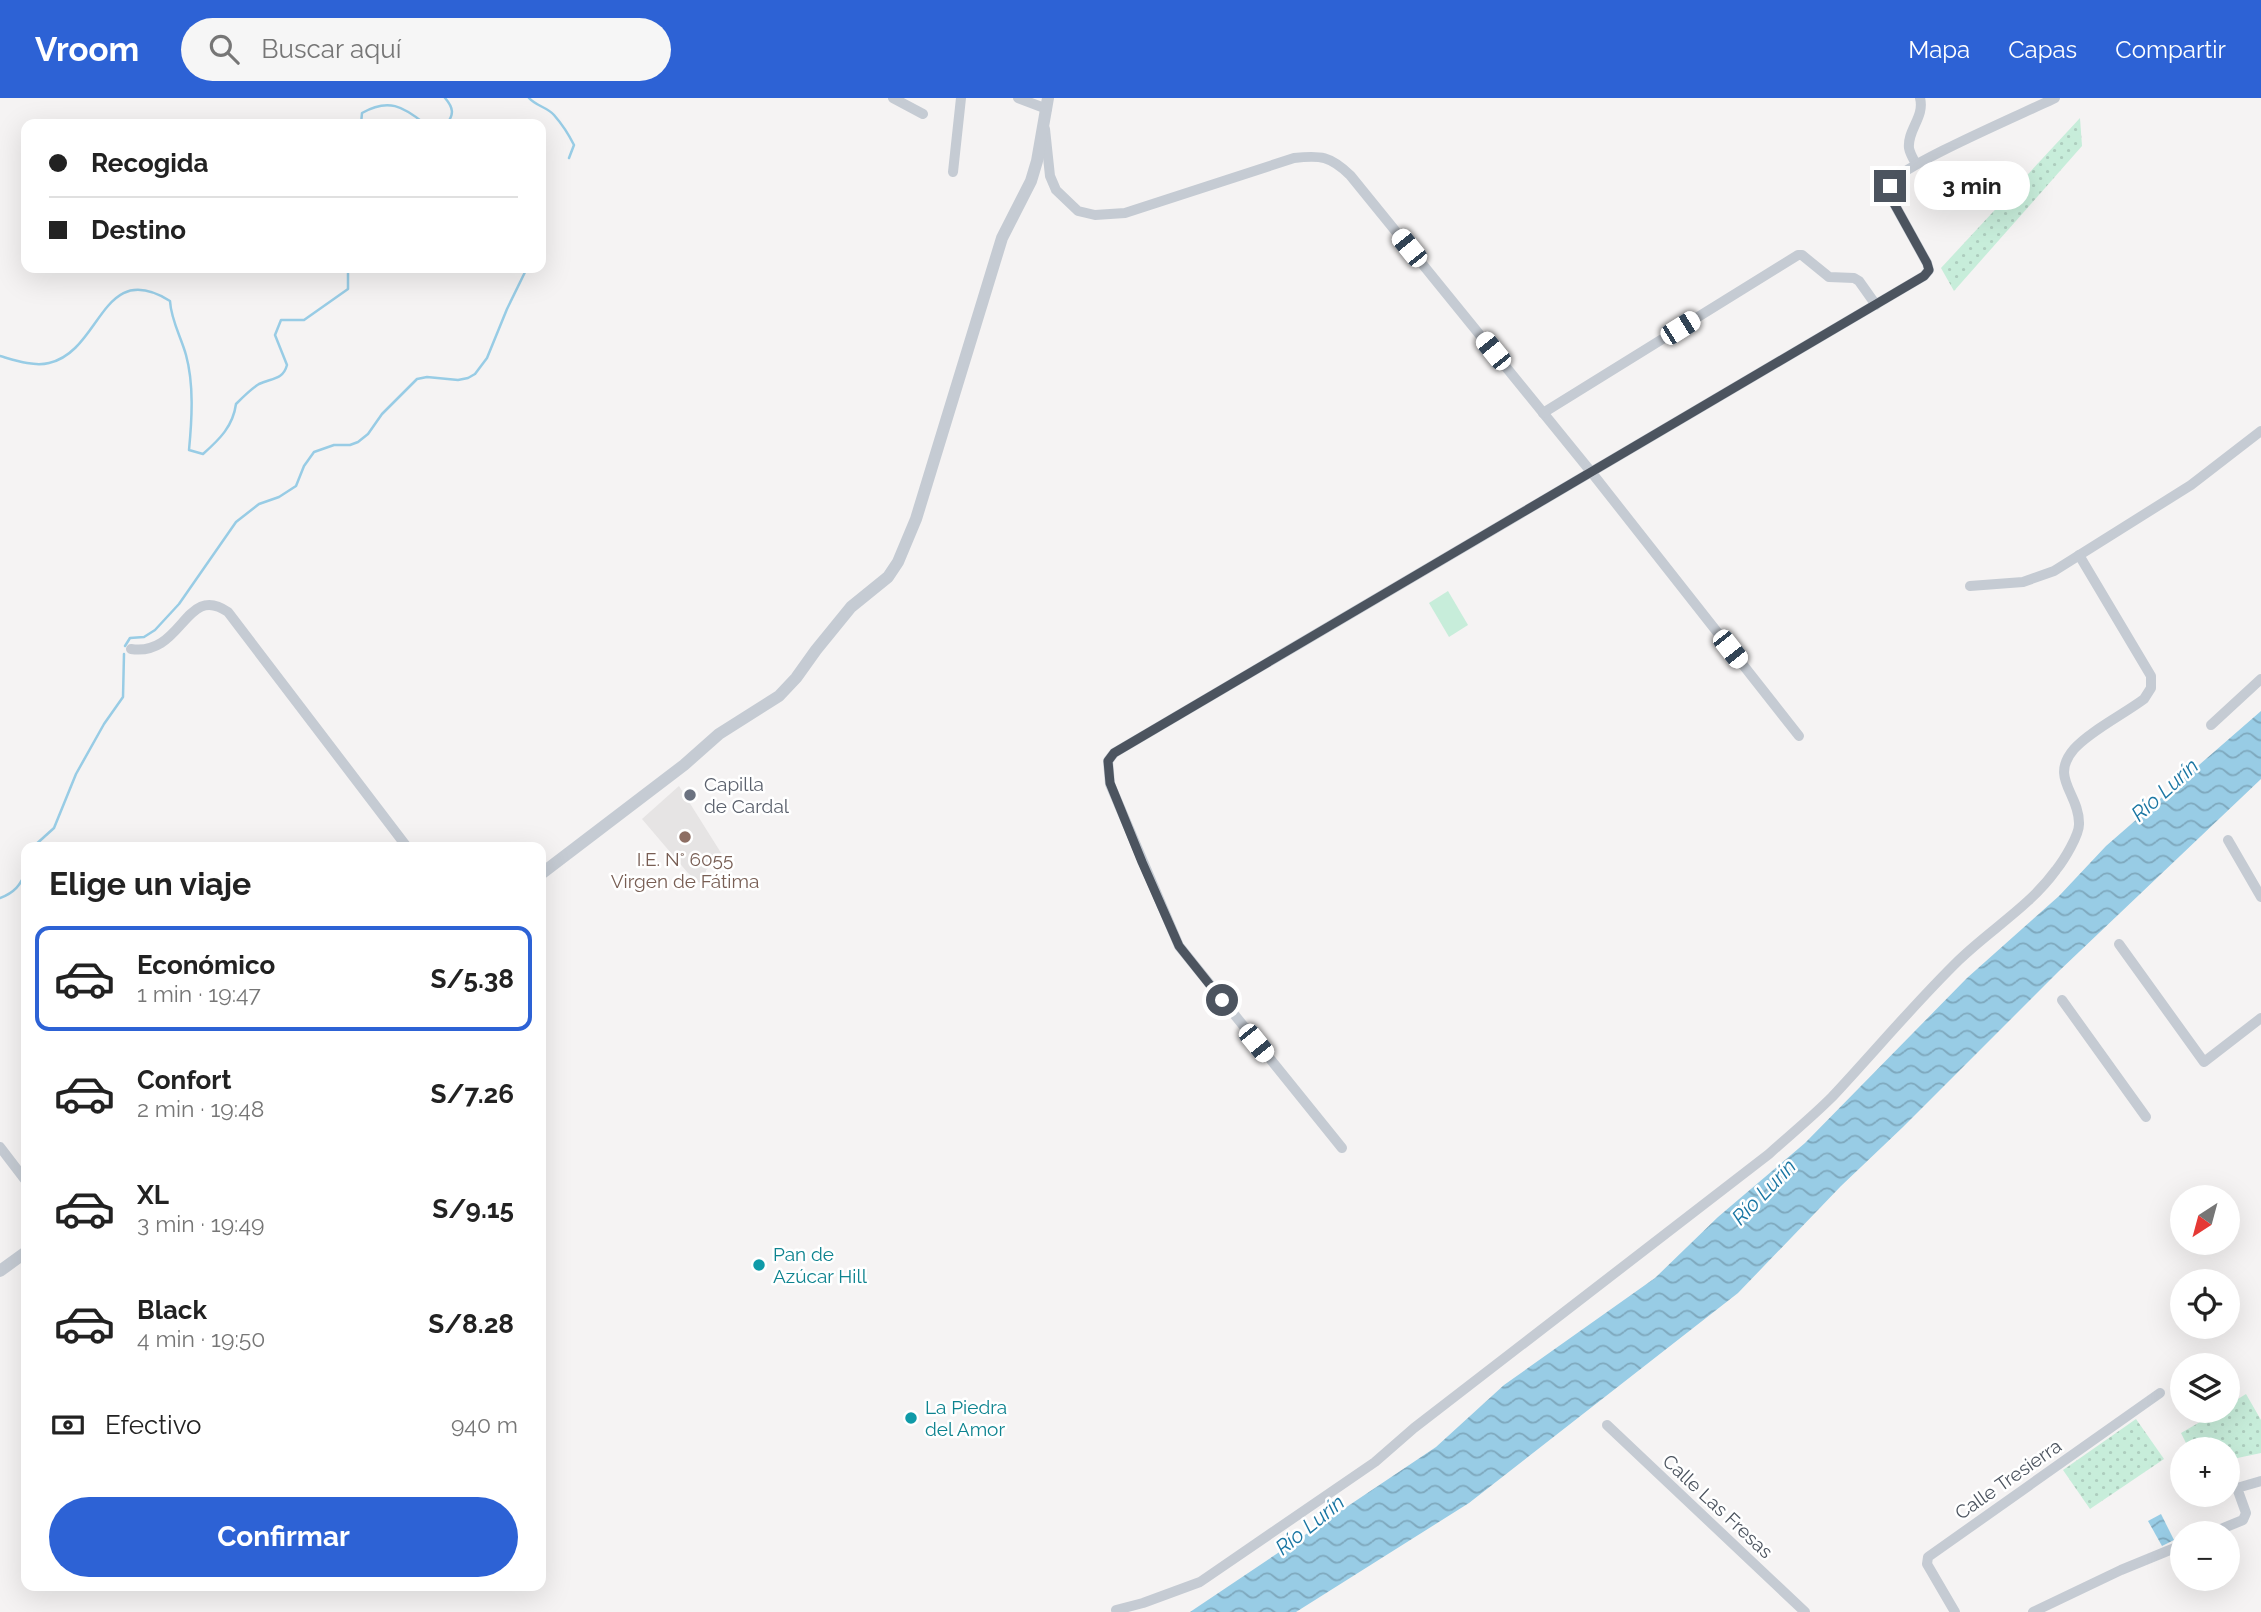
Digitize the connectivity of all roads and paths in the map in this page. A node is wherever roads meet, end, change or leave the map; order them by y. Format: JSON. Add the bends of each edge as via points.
{"nodes":[{"id":1,"x":893,"y":98,"type":"edge"},
{"id":2,"x":961,"y":98,"type":"edge"},
{"id":3,"x":1018,"y":98,"type":"edge"},
{"id":4,"x":1920,"y":98,"type":"edge"},
{"id":5,"x":2055,"y":98,"type":"edge"},
{"id":6,"x":1047,"y":103,"type":"edge"},
{"id":7,"x":923,"y":114,"type":"dead end"},
{"id":8,"x":1045,"y":122,"type":"junction"},
{"id":9,"x":1916,"y":164,"type":"junction"},
{"id":10,"x":953,"y":172,"type":"dead end"},
{"id":11,"x":1876,"y":305,"type":"junction"},
{"id":12,"x":1543,"y":413,"type":"junction"},
{"id":13,"x":2261,"y":431,"type":"edge"},
{"id":14,"x":1592,"y":473,"type":"junction"},
{"id":15,"x":2079,"y":555,"type":"junction"},
{"id":16,"x":1970,"y":586,"type":"dead end"},
{"id":17,"x":131,"y":649,"type":"dead end"},
{"id":18,"x":2261,"y":679,"type":"edge"},
{"id":19,"x":2211,"y":724,"type":"dead end"},
{"id":20,"x":1799,"y":736,"type":"dead end"},
{"id":21,"x":2228,"y":840,"type":"dead end"},
{"id":22,"x":403,"y":842,"type":"edge"},
{"id":23,"x":546,"y":869,"type":"edge"},
{"id":24,"x":2261,"y":897,"type":"edge"},
{"id":25,"x":2119,"y":944,"type":"dead end"},
{"id":26,"x":2062,"y":1000,"type":"dead end"},
{"id":27,"x":2261,"y":1017,"type":"edge"},
{"id":28,"x":2146,"y":1117,"type":"dead end"},
{"id":29,"x":0,"y":1147,"type":"edge"},
{"id":30,"x":1342,"y":1148,"type":"dead end"},
{"id":31,"x":21,"y":1174,"type":"edge"},
{"id":32,"x":21,"y":1256,"type":"edge"},
{"id":33,"x":0,"y":1271,"type":"edge"},
{"id":34,"x":2160,"y":1393,"type":"dead end"},
{"id":35,"x":1607,"y":1425,"type":"dead end"},
{"id":36,"x":2261,"y":1481,"type":"edge"},
{"id":37,"x":2240,"y":1521,"type":"edge"},
{"id":38,"x":2170,"y":1550,"type":"edge"},
{"id":39,"x":1116,"y":1610,"type":"dead end"},
{"id":40,"x":1805,"y":1612,"type":"edge"},
{"id":41,"x":1955,"y":1612,"type":"edge"},
{"id":42,"x":2033,"y":1612,"type":"edge"}],
"edges":[{"from":1,"to":7,"type":"street"},
{"from":2,"to":10,"type":"street"},
{"from":3,"to":6,"type":"street"},
{"from":4,"to":9,"type":"street","via":[[1920,116],[1909,150]]},
{"from":5,"to":9,"type":"street"},
{"from":6,"to":8,"type":"street"},
{"from":8,"to":12,"type":"street","via":[[1050,176],[1056,190],[1078,211],[1095,215],[1125,213],[1294,158],[1317,155],[1335,161]]},
{"from":8,"to":23,"type":"street","via":[[1031,181],[995,259],[916,519],[888,577],[851,607],[779,696],[719,734]]},
{"from":9,"to":11,"type":"street","via":[[1894,180],[1889,191],[1929,270]]},
{"from":11,"to":12,"type":"street","via":[[1859,281],[1829,277],[1798,256]]},
{"from":11,"to":14,"type":"street"},
{"from":12,"to":14,"type":"street"},
{"from":13,"to":15,"type":"street","via":[[2191,485]]},
{"from":14,"to":20,"type":"street"},
{"from":14,"to":30,"type":"street","via":[[1114,753],[1108,761],[1110,783],[1179,946]]},
{"from":15,"to":16,"type":"street","via":[[2034,580]]},
{"from":15,"to":39,"type":"street","via":[[2151,676],[2151,688],[2144,699],[2074,749],[2065,764],[2064,780],[2077,806],[2080,825],[2057,869],[2034,896],[1961,958],[1831,1097],[1769,1154],[1375,1462],[1200,1582]]},
{"from":17,"to":22,"type":"street","via":[[154,648],[165,642],[198,606],[219,606],[228,612]]},
{"from":18,"to":19,"type":"street"},
{"from":21,"to":24,"type":"street"},
{"from":25,"to":27,"type":"street","via":[[2204,1062]]},
{"from":26,"to":28,"type":"street"},
{"from":29,"to":31,"type":"street"},
{"from":32,"to":33,"type":"street"},
{"from":34,"to":41,"type":"street","name":"Calle Tresierra","via":[[1928,1557],[1927,1563]]},
{"from":35,"to":40,"type":"street","name":"Calle Las Fresas"},
{"from":36,"to":37,"type":"street","via":[[2237,1488],[2246,1513]]},
{"from":38,"to":42,"type":"street"}]}
